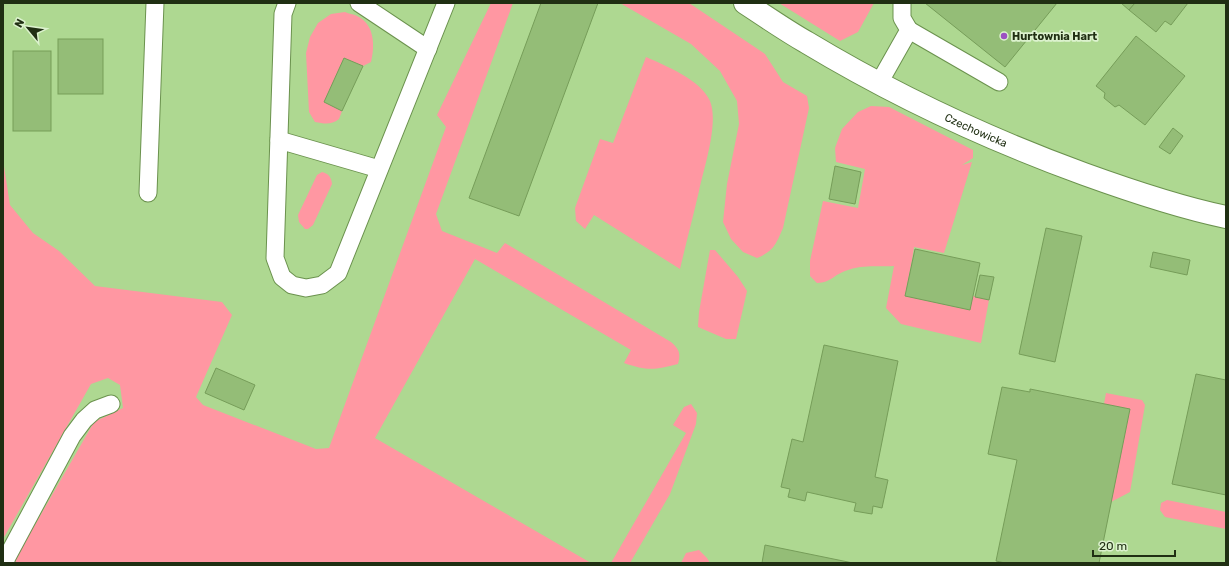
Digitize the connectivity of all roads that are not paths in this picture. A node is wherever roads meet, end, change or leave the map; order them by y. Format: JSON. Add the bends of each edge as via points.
{"nodes":[{"id":1,"x":154,"y":3,"type":"edge"},
{"id":2,"x":287,"y":3,"type":"edge"},
{"id":3,"x":359,"y":3,"type":"edge"},
{"id":4,"x":446,"y":3,"type":"edge"},
{"id":5,"x":745,"y":3,"type":"edge"},
{"id":6,"x":902,"y":3,"type":"edge"},
{"id":7,"x":909,"y":30,"type":"junction"},
{"id":8,"x":428,"y":49,"type":"junction"},
{"id":9,"x":999,"y":82,"type":"dead end"},
{"id":10,"x":879,"y":83,"type":"junction"},
{"id":11,"x":279,"y":140,"type":"junction"},
{"id":12,"x":379,"y":169,"type":"junction"},
{"id":13,"x":148,"y":193,"type":"dead end"},
{"id":14,"x":1226,"y":217,"type":"edge"},
{"id":15,"x":111,"y":404,"type":"dead end"},
{"id":16,"x":6,"y":563,"type":"edge"}],
"edges":[{"from":1,"to":13,"type":"lane"},
{"from":2,"to":11,"type":"lane","via":[[283,14]]},
{"from":3,"to":8,"type":"lane"},
{"from":4,"to":8,"type":"lane"},
{"from":5,"to":10,"type":"street","name":"Czechowicka","via":[[805,42]]},
{"from":6,"to":7,"type":"lane","via":[[902,18]]},
{"from":7,"to":9,"type":"lane"},
{"from":7,"to":10,"type":"lane"},
{"from":8,"to":12,"type":"lane"},
{"from":10,"to":14,"type":"street","name":"Czechowicka","via":[[995,139],[1058,165],[1113,185]]},
{"from":11,"to":12,"type":"lane"},
{"from":11,"to":12,"type":"lane","via":[[275,258],[282,277],[292,285],[306,288],[322,285],[338,273]]},
{"from":15,"to":16,"type":"lane","via":[[95,410],[72,436]]}]}
